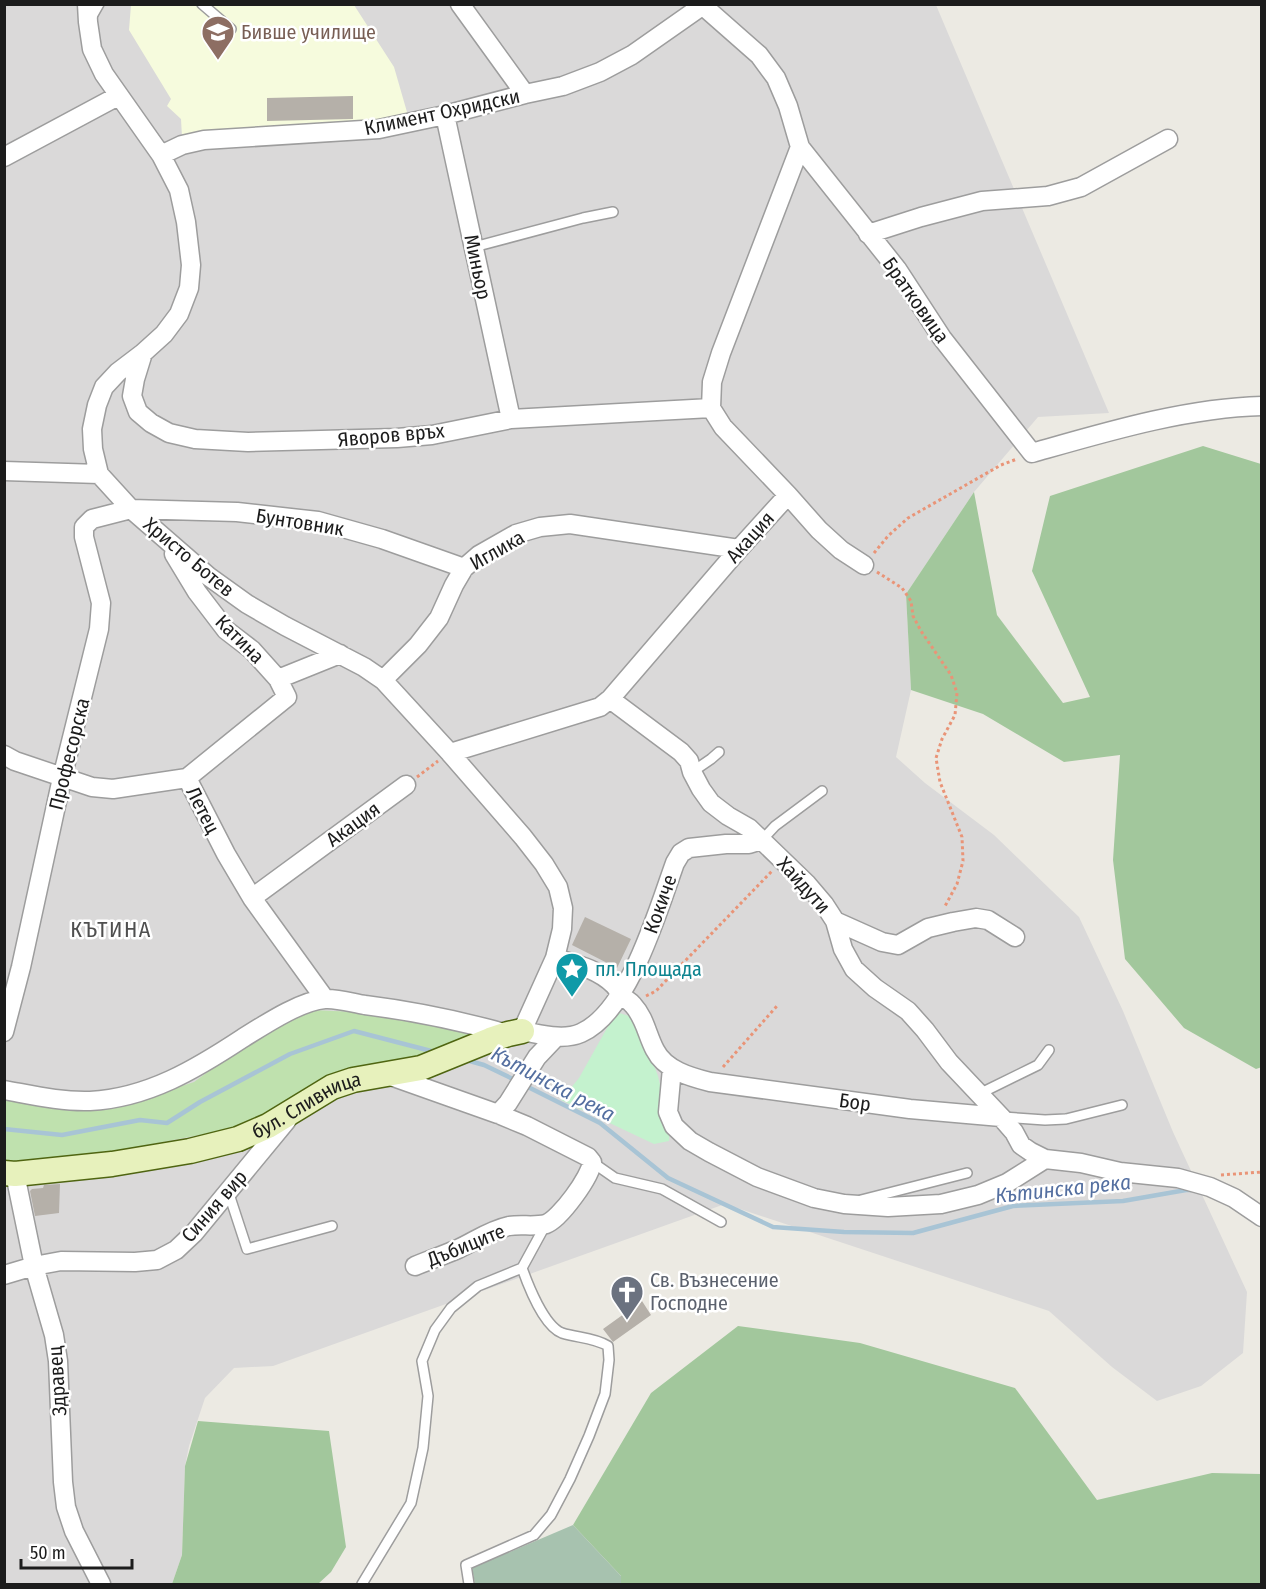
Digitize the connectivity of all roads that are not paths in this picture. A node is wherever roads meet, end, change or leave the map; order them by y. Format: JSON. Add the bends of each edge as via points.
{"nodes":[{"id":1,"x":99,"y":4,"type":"edge"},
{"id":2,"x":202,"y":4,"type":"edge"},
{"id":3,"x":460,"y":4,"type":"edge"},
{"id":4,"x":702,"y":5,"type":"edge"},
{"id":5,"x":87,"y":13,"type":"edge"},
{"id":6,"x":231,"y":29,"type":"dead end"},
{"id":7,"x":525,"y":94,"type":"junction"},
{"id":8,"x":118,"y":96,"type":"junction"},
{"id":9,"x":445,"y":115,"type":"junction"},
{"id":10,"x":1168,"y":139,"type":"dead end"},
{"id":11,"x":800,"y":147,"type":"junction"},
{"id":12,"x":161,"y":155,"type":"junction"},
{"id":13,"x":4,"y":158,"type":"edge"},
{"id":14,"x":613,"y":212,"type":"dead end"},
{"id":15,"x":868,"y":234,"type":"junction"},
{"id":16,"x":474,"y":246,"type":"junction"},
{"id":17,"x":143,"y":353,"type":"junction"},
{"id":18,"x":1262,"y":406,"type":"edge"},
{"id":19,"x":711,"y":408,"type":"junction"},
{"id":20,"x":511,"y":418,"type":"junction"},
{"id":21,"x":4,"y":471,"type":"edge"},
{"id":22,"x":99,"y":474,"type":"junction"},
{"id":23,"x":788,"y":495,"type":"junction"},
{"id":24,"x":131,"y":508,"type":"junction"},
{"id":25,"x":163,"y":538,"type":"junction"},
{"id":26,"x":739,"y":549,"type":"junction"},
{"id":27,"x":864,"y":565,"type":"road end"},
{"id":28,"x":464,"y":567,"type":"junction"},
{"id":29,"x":340,"y":654,"type":"junction"},
{"id":30,"x":278,"y":679,"type":"junction"},
{"id":31,"x":383,"y":680,"type":"junction"},
{"id":32,"x":610,"y":699,"type":"junction"},
{"id":33,"x":719,"y":752,"type":"dead end"},
{"id":34,"x":450,"y":753,"type":"junction"},
{"id":35,"x":4,"y":755,"type":"edge"},
{"id":36,"x":692,"y":772,"type":"junction"},
{"id":37,"x":62,"y":778,"type":"junction"},
{"id":38,"x":187,"y":778,"type":"junction"},
{"id":39,"x":406,"y":785,"type":"road end"},
{"id":40,"x":822,"y":791,"type":"dead end"},
{"id":41,"x":762,"y":840,"type":"junction"},
{"id":42,"x":252,"y":898,"type":"junction"},
{"id":43,"x":836,"y":921,"type":"junction"},
{"id":44,"x":1015,"y":937,"type":"dead end"},
{"id":45,"x":555,"y":958,"type":"junction"},
{"id":46,"x":325,"y":999,"type":"junction"},
{"id":47,"x":626,"y":999,"type":"junction"},
{"id":48,"x":4,"y":1032,"type":"edge"},
{"id":49,"x":506,"y":1035,"type":"junction"},
{"id":50,"x":556,"y":1037,"type":"junction"},
{"id":51,"x":1049,"y":1050,"type":"dead end"},
{"id":52,"x":672,"y":1068,"type":"junction"},
{"id":53,"x":388,"y":1075,"type":"junction"},
{"id":54,"x":4,"y":1090,"type":"edge"},
{"id":55,"x":980,"y":1094,"type":"junction"},
{"id":56,"x":1122,"y":1105,"type":"dead end"},
{"id":57,"x":503,"y":1108,"type":"junction"},
{"id":58,"x":296,"y":1109,"type":"junction"},
{"id":59,"x":1001,"y":1117,"type":"junction"},
{"id":60,"x":1045,"y":1159,"type":"junction"},
{"id":61,"x":592,"y":1162,"type":"junction"},
{"id":62,"x":967,"y":1173,"type":"dead end"},
{"id":63,"x":10,"y":1174,"type":"edge"},
{"id":64,"x":228,"y":1191,"type":"junction"},
{"id":65,"x":844,"y":1204,"type":"junction"},
{"id":66,"x":1262,"y":1217,"type":"edge"},
{"id":67,"x":721,"y":1222,"type":"dead end"},
{"id":68,"x":546,"y":1224,"type":"junction"},
{"id":69,"x":332,"y":1226,"type":"dead end"},
{"id":70,"x":34,"y":1266,"type":"junction"},
{"id":71,"x":415,"y":1266,"type":"dead end"},
{"id":72,"x":522,"y":1268,"type":"junction"},
{"id":73,"x":4,"y":1275,"type":"edge"},
{"id":74,"x":101,"y":1584,"type":"edge"},
{"id":75,"x":362,"y":1584,"type":"edge"},
{"id":76,"x":469,"y":1584,"type":"edge"}],
"edges":[{"from":1,"to":5,"type":"lane"},
{"from":2,"to":6,"type":"lane"},
{"from":3,"to":7,"type":"street"},
{"from":4,"to":7,"type":"street","name":"Климент Охридски","via":[[632,56],[563,86]]},
{"from":4,"to":11,"type":"street","via":[[759,55],[776,78]]},
{"from":5,"to":8,"type":"street","via":[[92,49]]},
{"from":7,"to":9,"type":"street","name":"Климент Охридски"},
{"from":8,"to":12,"type":"street"},
{"from":8,"to":13,"type":"street"},
{"from":9,"to":12,"type":"street","name":"Климент Охридски","via":[[378,129],[204,140]]},
{"from":9,"to":16,"type":"street","name":"Миньор"},
{"from":10,"to":15,"type":"street","via":[[1080,187],[1048,196],[982,201]]},
{"from":11,"to":15,"type":"street","name":"Братковица"},
{"from":11,"to":19,"type":"street","via":[[721,353],[712,382]]},
{"from":12,"to":17,"type":"street","via":[[179,190],[186,222],[189,288],[179,314]]},
{"from":14,"to":16,"type":"lane"},
{"from":15,"to":18,"type":"street","name":"Братковица","via":[[897,269],[942,338],[1032,453],[1128,426],[1215,409]]},
{"from":16,"to":20,"type":"street","name":"Миньор"},
{"from":17,"to":20,"type":"street","name":"Яворов връх","via":[[132,396],[138,412],[169,433],[195,439],[248,442],[397,438],[432,435]]},
{"from":17,"to":22,"type":"street","via":[[104,387],[97,405],[92,429]]},
{"from":19,"to":20,"type":"street","name":"Яворов връх"},
{"from":19,"to":23,"type":"street","name":"Акация","via":[[738,444]]},
{"from":21,"to":22,"type":"street"},
{"from":22,"to":24,"type":"street","name":"Христо Ботев"},
{"from":23,"to":26,"type":"street","name":"Акация"},
{"from":23,"to":27,"type":"street","via":[[819,530]]},
{"from":24,"to":25,"type":"street","name":"Христо Ботев"},
{"from":24,"to":28,"type":"street","name":"Бунтовник","via":[[237,512],[318,521]]},
{"from":24,"to":37,"type":"street","name":"Професорска","via":[[92,519],[84,527],[101,612]]},
{"from":25,"to":29,"type":"street","name":"Христо Ботев","via":[[247,604]]},
{"from":25,"to":30,"type":"street","name":"Катина","via":[[226,630],[252,650]]},
{"from":26,"to":28,"type":"street","name":"Иглика","via":[[570,524],[516,534]]},
{"from":26,"to":32,"type":"street","name":"Акация"},
{"from":28,"to":31,"type":"street","name":"Иглика","via":[[439,618]]},
{"from":29,"to":30,"type":"street","name":"Катина"},
{"from":29,"to":31,"type":"street","name":"Христо Ботев"},
{"from":30,"to":38,"type":"street","name":"Катина","via":[[287,697]]},
{"from":31,"to":34,"type":"street","name":"Христо Ботев"},
{"from":32,"to":34,"type":"street","name":"Акация","via":[[600,708]]},
{"from":32,"to":36,"type":"street","name":"Хайдути","via":[[681,752]]},
{"from":33,"to":36,"type":"lane"},
{"from":34,"to":45,"type":"street","name":"Христо Ботев","via":[[523,837],[558,887],[563,908]]},
{"from":35,"to":37,"type":"street","name":"Летец"},
{"from":36,"to":41,"type":"street","name":"Хайдути","via":[[711,803]]},
{"from":37,"to":38,"type":"street","name":"Летец","via":[[113,789]]},
{"from":37,"to":48,"type":"street","name":"Професорска"},
{"from":38,"to":42,"type":"street","name":"Летец"},
{"from":39,"to":42,"type":"street","name":"Акация"},
{"from":40,"to":41,"type":"lane"},
{"from":41,"to":43,"type":"street","name":"Хайдути"},
{"from":41,"to":47,"type":"street","name":"Кокиче","via":[[689,848],[681,853]]},
{"from":42,"to":46,"type":"street","name":"Летец"},
{"from":43,"to":44,"type":"street","via":[[898,945],[928,928],[976,918],[988,920]]},
{"from":43,"to":55,"type":"street","name":"Хайдути","via":[[843,949],[854,969],[908,1011]]},
{"from":45,"to":47,"type":"street","via":[[593,971]]},
{"from":45,"to":49,"type":"street","name":"Христо Ботев"},
{"from":46,"to":49,"type":"street","via":[[471,1023]]},
{"from":46,"to":54,"type":"street","via":[[300,1006],[267,1023],[202,1065],[164,1084],[126,1096],[58,1100]]},
{"from":47,"to":50,"type":"street","via":[[582,1033]]},
{"from":47,"to":52,"type":"street","name":"Бор","via":[[641,1017],[655,1052]]},
{"from":49,"to":50,"type":"street"},
{"from":49,"to":53,"type":"street","via":[[421,1068]]},
{"from":50,"to":57,"type":"street"},
{"from":51,"to":55,"type":"lane","via":[[1038,1065]]},
{"from":52,"to":59,"type":"street","name":"Бор","via":[[710,1082]]},
{"from":52,"to":65,"type":"street","via":[[668,1112],[674,1126],[690,1141],[758,1177],[814,1198]]},
{"from":53,"to":57,"type":"street","name":"бул. Сливница"},
{"from":53,"to":58,"type":"street","name":"бул. Сливница","via":[[332,1087]]},
{"from":55,"to":59,"type":"street","name":"Хайдути"},
{"from":56,"to":59,"type":"lane","via":[[1066,1119]]},
{"from":57,"to":61,"type":"street","name":"бул. Сливница"},
{"from":58,"to":63,"type":"street","name":"бул. Сливница","via":[[238,1139],[190,1151],[112,1164]]},
{"from":58,"to":64,"type":"street","name":"Синия вир"},
{"from":59,"to":60,"type":"street","name":"Хайдути","via":[[1022,1145]]},
{"from":60,"to":65,"type":"street","via":[[978,1196],[941,1204]]},
{"from":60,"to":66,"type":"street","via":[[1178,1178],[1218,1190]]},
{"from":61,"to":67,"type":"lane","via":[[615,1178],[662,1189]]},
{"from":61,"to":68,"type":"street","via":[[572,1198]]},
{"from":62,"to":65,"type":"lane"},
{"from":63,"to":70,"type":"street","name":"Здравец"},
{"from":64,"to":69,"type":"lane","via":[[247,1250]]},
{"from":64,"to":70,"type":"street","name":"Синия вир","via":[[194,1233],[176,1250],[157,1260],[60,1261]]},
{"from":68,"to":71,"type":"street","name":"Дъбиците","via":[[509,1226],[484,1234]]},
{"from":68,"to":72,"type":"lane"},
{"from":70,"to":73,"type":"street","name":"Синия вир"},
{"from":70,"to":74,"type":"street","name":"Здравец","via":[[58,1360],[66,1507]]},
{"from":72,"to":75,"type":"lane","via":[[478,1286],[451,1308],[435,1330],[422,1361],[428,1396],[423,1448],[411,1503]]},
{"from":72,"to":76,"type":"lane","via":[[532,1294],[559,1332],[598,1340],[608,1346],[605,1394],[551,1515],[534,1535],[466,1565]]}]}
